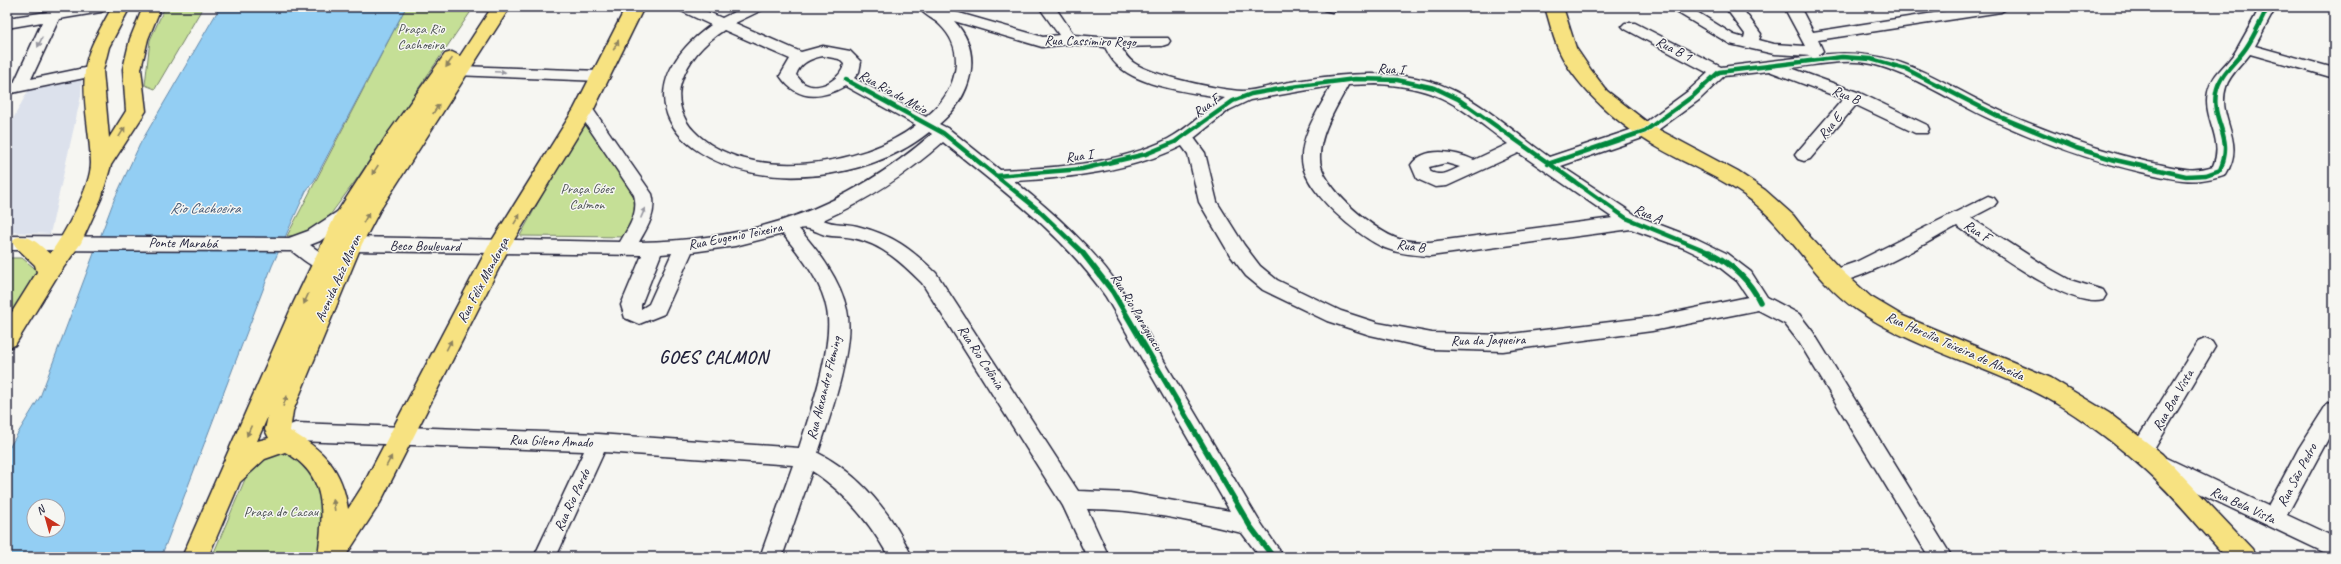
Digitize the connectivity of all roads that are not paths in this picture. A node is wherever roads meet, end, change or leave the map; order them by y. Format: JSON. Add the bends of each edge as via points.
{"nodes":[{"id":1,"x":152,"y":7,"type":"edge"},
{"id":2,"x":486,"y":7,"type":"edge"},
{"id":3,"x":501,"y":7,"type":"edge"},
{"id":4,"x":635,"y":7,"type":"edge"},
{"id":5,"x":684,"y":7,"type":"edge"},
{"id":6,"x":757,"y":7,"type":"edge"},
{"id":7,"x":926,"y":7,"type":"edge"},
{"id":8,"x":1047,"y":7,"type":"edge"},
{"id":9,"x":1554,"y":7,"type":"edge"},
{"id":10,"x":1676,"y":7,"type":"edge"},
{"id":11,"x":1733,"y":7,"type":"edge"},
{"id":12,"x":1792,"y":7,"type":"edge"},
{"id":13,"x":2001,"y":7,"type":"edge"},
{"id":14,"x":2268,"y":7,"type":"edge"},
{"id":15,"x":113,"y":8,"type":"edge"},
{"id":16,"x":1980,"y":9,"type":"edge"},
{"id":17,"x":55,"y":11,"type":"edge"},
{"id":18,"x":7,"y":23,"type":"edge"},
{"id":19,"x":724,"y":23,"type":"junction"},
{"id":20,"x":1630,"y":26,"type":"dead end"},
{"id":21,"x":139,"y":39,"type":"junction"},
{"id":22,"x":1069,"y":39,"type":"junction"},
{"id":23,"x":1162,"y":41,"type":"dead end"},
{"id":24,"x":1750,"y":42,"type":"junction"},
{"id":25,"x":1111,"y":43,"type":"junction"},
{"id":26,"x":100,"y":47,"type":"junction"},
{"id":27,"x":2245,"y":48,"type":"junction"},
{"id":28,"x":1815,"y":49,"type":"junction"},
{"id":29,"x":801,"y":58,"type":"junction"},
{"id":30,"x":1770,"y":66,"type":"junction"},
{"id":31,"x":94,"y":71,"type":"junction"},
{"id":32,"x":461,"y":71,"type":"junction"},
{"id":33,"x":1719,"y":72,"type":"junction"},
{"id":34,"x":2334,"y":73,"type":"edge"},
{"id":35,"x":600,"y":76,"type":"junction"},
{"id":36,"x":846,"y":80,"type":"junction"},
{"id":37,"x":1341,"y":82,"type":"junction"},
{"id":38,"x":14,"y":88,"type":"edge"},
{"id":39,"x":1243,"y":96,"type":"junction"},
{"id":40,"x":1854,"y":97,"type":"junction"},
{"id":41,"x":584,"y":109,"type":"junction"},
{"id":42,"x":936,"y":129,"type":"junction"},
{"id":43,"x":1921,"y":129,"type":"dead end"},
{"id":44,"x":1645,"y":131,"type":"junction"},
{"id":45,"x":1184,"y":137,"type":"junction"},
{"id":46,"x":1521,"y":145,"type":"junction"},
{"id":47,"x":1804,"y":155,"type":"dead end"},
{"id":48,"x":1548,"y":164,"type":"junction"},
{"id":49,"x":101,"y":165,"type":"junction"},
{"id":50,"x":1472,"y":166,"type":"dead end"},
{"id":51,"x":996,"y":176,"type":"junction"},
{"id":52,"x":1988,"y":202,"type":"dead end"},
{"id":53,"x":346,"y":214,"type":"junction"},
{"id":54,"x":1959,"y":219,"type":"junction"},
{"id":55,"x":808,"y":221,"type":"junction"},
{"id":56,"x":1633,"y":222,"type":"junction"},
{"id":57,"x":787,"y":227,"type":"junction"},
{"id":58,"x":15,"y":243,"type":"edge"},
{"id":59,"x":70,"y":243,"type":"junction"},
{"id":60,"x":293,"y":244,"type":"junction"},
{"id":61,"x":351,"y":244,"type":"junction"},
{"id":62,"x":685,"y":246,"type":"junction"},
{"id":63,"x":499,"y":247,"type":"junction"},
{"id":64,"x":626,"y":248,"type":"junction"},
{"id":65,"x":654,"y":248,"type":"junction"},
{"id":66,"x":322,"y":263,"type":"junction"},
{"id":67,"x":48,"y":272,"type":"junction"},
{"id":68,"x":1834,"y":276,"type":"junction"},
{"id":69,"x":2096,"y":295,"type":"dead end"},
{"id":70,"x":1760,"y":302,"type":"junction"},
{"id":71,"x":7,"y":339,"type":"edge"},
{"id":72,"x":2205,"y":346,"type":"dead end"},
{"id":73,"x":2334,"y":410,"type":"edge"},
{"id":74,"x":403,"y":435,"type":"junction"},
{"id":75,"x":290,"y":437,"type":"junction"},
{"id":76,"x":598,"y":443,"type":"junction"},
{"id":77,"x":2147,"y":456,"type":"junction"},
{"id":78,"x":806,"y":457,"type":"junction"},
{"id":79,"x":225,"y":485,"type":"junction"},
{"id":80,"x":1072,"y":501,"type":"junction"},
{"id":81,"x":2273,"y":520,"type":"junction"},
{"id":82,"x":1250,"y":526,"type":"junction"},
{"id":83,"x":2334,"y":548,"type":"edge"},
{"id":84,"x":332,"y":555,"type":"edge"},
{"id":85,"x":195,"y":557,"type":"edge"},
{"id":86,"x":545,"y":557,"type":"edge"},
{"id":87,"x":771,"y":557,"type":"edge"},
{"id":88,"x":901,"y":557,"type":"edge"},
{"id":89,"x":1098,"y":557,"type":"edge"},
{"id":90,"x":1273,"y":557,"type":"edge"},
{"id":91,"x":1941,"y":557,"type":"edge"},
{"id":92,"x":2243,"y":557,"type":"edge"}],
"edges":[{"from":1,"to":15,"type":"main road","via":[[125,15]]},
{"from":1,"to":21,"type":"main road"},
{"from":2,"to":53,"type":"main road","name":"Avenida Aziz Maron","one_way":true},
{"from":3,"to":32,"type":"main road","name":"Avenida Aziz Maron"},
{"from":35,"to":4,"type":"main road","name":"Rua Félix Mendonça","one_way":true},
{"from":5,"to":19,"type":"street"},
{"from":6,"to":19,"type":"street","name":"Rua Cassimiro Rego"},
{"from":7,"to":22,"type":"street","name":"Rua Cassimiro Rego","via":[[1042,42]]},
{"from":7,"to":42,"type":"street","name":"Rua Cassimiro Rego","via":[[947,22],[960,40],[965,60],[962,82]]},
{"from":8,"to":22,"type":"street"},
{"from":9,"to":44,"type":"main road","name":"Rua Hercília Teixeira de Almeida","via":[[1567,48],[1584,74],[1600,94]]},
{"from":10,"to":24,"type":"street","via":[[1694,15],[1729,38],[1738,42]]},
{"from":11,"to":24,"type":"street","via":[[1753,34]]},
{"from":12,"to":28,"type":"street"},
{"from":13,"to":16,"type":"street"},
{"from":14,"to":27,"type":"street"},
{"from":15,"to":17,"type":"street"},
{"from":15,"to":26,"type":"main road"},
{"from":16,"to":28,"type":"street"},
{"from":17,"to":18,"type":"street"},
{"from":17,"to":38,"type":"street","one_way":true},
{"from":19,"to":29,"type":"street"},
{"from":19,"to":42,"type":"street","name":"Rua Cassimiro Rego","via":[[701,39],[684,58],[674,78],[671,98],[675,118],[688,136],[708,151],[734,162],[766,169],[801,170],[837,165],[872,156]]},
{"from":20,"to":33,"type":"street","name":"Rua B 1"},
{"from":21,"to":26,"type":"main road","via":[[134,33],[124,33]]},
{"from":49,"to":21,"type":"main road","one_way":true,"via":[[136,111],[132,70]]},
{"from":22,"to":25,"type":"street","name":"Rua Cassimiro Rego"},
{"from":23,"to":25,"type":"street","name":"Rua Cassimiro Rego"},
{"from":24,"to":28,"type":"street","via":[[1776,50]]},
{"from":25,"to":39,"type":"street","name":"Rua F","via":[[1119,59],[1131,69],[1151,76]]},
{"from":26,"to":31,"type":"main road"},
{"from":27,"to":28,"type":"street","via":[[2220,78],[2216,96],[2227,158],[2220,170],[2206,175],[2186,176],[2115,160],[2037,134],[1887,62],[1842,57]]},
{"from":27,"to":34,"type":"street"},
{"from":28,"to":30,"type":"street"},
{"from":29,"to":36,"type":"street","via":[[823,51],[844,54],[853,66],[852,73]]},
{"from":29,"to":36,"type":"street","via":[[789,70],[788,76],[797,87],[822,90]]},
{"from":30,"to":33,"type":"street"},
{"from":30,"to":40,"type":"street","name":"Rua B"},
{"from":31,"to":38,"type":"street"},
{"from":31,"to":49,"type":"main road"},
{"from":32,"to":35,"type":"street","one_way":true},
{"from":61,"to":32,"type":"main road","name":"Avenida Aziz Maron","one_way":true,"via":[[371,208]]},
{"from":33,"to":44,"type":"street","via":[[1693,96]]},
{"from":35,"to":41,"type":"main road","name":"Rua Félix Mendonça"},
{"from":36,"to":42,"type":"street","name":"Rua Rio do Meio"},
{"from":37,"to":39,"type":"street","name":"Rua I","via":[[1293,86]]},
{"from":37,"to":46,"type":"street","name":"Rua I","via":[[1405,80],[1434,87],[1458,98]]},
{"from":37,"to":56,"type":"street","name":"Rua B","via":[[1319,128],[1312,150],[1312,168],[1321,184],[1346,211],[1389,243],[1407,248],[1430,249]]},
{"from":39,"to":45,"type":"street","name":"Rua F","via":[[1213,113]]},
{"from":40,"to":43,"type":"street","name":"Rua B"},
{"from":40,"to":47,"type":"street","name":"Rua E"},
{"from":63,"to":41,"type":"main road","name":"Rua Félix Mendonça","one_way":true},
{"from":64,"to":41,"type":"street","one_way":true,"via":[[646,210],[646,203],[643,194]]},
{"from":42,"to":51,"type":"street","name":"Rua Rio Paraguacu"},
{"from":42,"to":55,"type":"street","name":"Rua Eugenio Teixeira","via":[[898,172],[870,192]]},
{"from":44,"to":48,"type":"street"},
{"from":44,"to":68,"type":"main road","name":"Rua Hercília Teixeira de Almeida","via":[[1731,177],[1758,195],[1786,220],[1802,242]]},
{"from":45,"to":51,"type":"street","name":"Rua I","via":[[1138,157],[1110,163],[1031,175]]},
{"from":45,"to":70,"type":"street","name":"Rua da Jaqueira","via":[[1196,153],[1208,202],[1253,271],[1270,285],[1334,316],[1377,330],[1432,341],[1503,343],[1652,324]]},
{"from":46,"to":48,"type":"street","name":"Rua A"},
{"from":46,"to":50,"type":"street"},
{"from":48,"to":56,"type":"street","name":"Rua A"},
{"from":49,"to":59,"type":"main road","via":[[91,199]]},
{"from":51,"to":82,"type":"street","name":"Rua Rio Paraguacu","via":[[1068,236],[1094,265],[1113,292]]},
{"from":52,"to":54,"type":"street"},
{"from":53,"to":60,"type":"street","name":"Ponte Marabá","via":[[323,231]]},
{"from":53,"to":66,"type":"main road","name":"Avenida Aziz Maron"},
{"from":54,"to":68,"type":"street","name":"Rua F","via":[[1863,267]]},
{"from":54,"to":69,"type":"street","name":"Rua F","via":[[2043,274],[2064,285]]},
{"from":55,"to":57,"type":"street","name":"Rua Eugenio Teixeira"},
{"from":55,"to":80,"type":"street","name":"Rua Rio Colônia","via":[[827,229],[855,232],[888,243],[911,260],[928,278],[973,344]]},
{"from":56,"to":70,"type":"street","name":"Rua A","via":[[1686,242],[1726,262],[1745,276],[1756,291]]},
{"from":57,"to":62,"type":"street","name":"Rua Eugenio Teixeira","via":[[734,239]]},
{"from":57,"to":78,"type":"street","name":"Rua Alexandre Fleming","via":[[814,261],[837,309],[838,336],[826,394]]},
{"from":58,"to":59,"type":"street","name":"Ponte Marabá"},
{"from":58,"to":67,"type":"main road","via":[[44,261]]},
{"from":59,"to":60,"type":"street","name":"Ponte Marabá"},
{"from":59,"to":67,"type":"main road"},
{"from":60,"to":66,"type":"street"},
{"from":61,"to":63,"type":"street","name":"Beco Boulevard"},
{"from":75,"to":61,"type":"main road","name":"Avenida Aziz Maron","one_way":true,"via":[[280,438],[277,430],[281,411]]},
{"from":62,"to":65,"type":"street","name":"Rua Eugenio Teixeira"},
{"from":62,"to":65,"type":"street","via":[[657,309],[639,316],[632,313],[631,305]]},
{"from":63,"to":64,"type":"street","name":"Rua Eugenio Teixeira"},
{"from":74,"to":63,"type":"main road","name":"Rua Félix Mendonça","one_way":true},
{"from":64,"to":65,"type":"street","name":"Rua Eugenio Teixeira"},
{"from":66,"to":79,"type":"main road","name":"Avenida Aziz Maron","one_way":true},
{"from":67,"to":71,"type":"main road"},
{"from":68,"to":77,"type":"main road","name":"Rua Hercília Teixeira de Almeida","via":[[1863,303],[1895,322],[2043,385],[2100,420]]},
{"from":70,"to":91,"type":"street","via":[[1792,319],[1806,337]]},
{"from":72,"to":77,"type":"street","name":"Rua Boa Vista"},
{"from":73,"to":81,"type":"street","name":"Rua São Pedro","via":[[2307,454]]},
{"from":74,"to":75,"type":"street","name":"Rua Gileno Amado"},
{"from":74,"to":76,"type":"street","name":"Rua Gileno Amado"},
{"from":84,"to":74,"type":"main road","name":"Rua Félix Mendonça","one_way":true,"via":[[371,495]]},
{"from":75,"to":79,"type":"main road","via":[[256,452]]},
{"from":84,"to":75,"type":"main road","one_way":true,"via":[[336,518],[332,488],[323,472]]},
{"from":76,"to":78,"type":"street","name":"Rua Gileno Amado"},
{"from":76,"to":86,"type":"street","name":"Rua Rio Pardo"},
{"from":77,"to":81,"type":"street","name":"Rua Bela Vista"},
{"from":77,"to":92,"type":"main road","name":"Rua Hercília Teixeira de Almeida"},
{"from":78,"to":87,"type":"street","name":"Rua Alexandre Fleming"},
{"from":78,"to":88,"type":"street","via":[[820,463],[858,497],[875,516]]},
{"from":79,"to":85,"type":"main road","name":"Avenida Aziz Maron"},
{"from":80,"to":82,"type":"street","via":[[1094,498],[1126,501]]},
{"from":80,"to":89,"type":"street","name":"Rua Rio Colônia"},
{"from":81,"to":83,"type":"street","name":"Rua Bela Vista"},
{"from":82,"to":90,"type":"street","name":"Rua Rio Paraguacu"}]}
